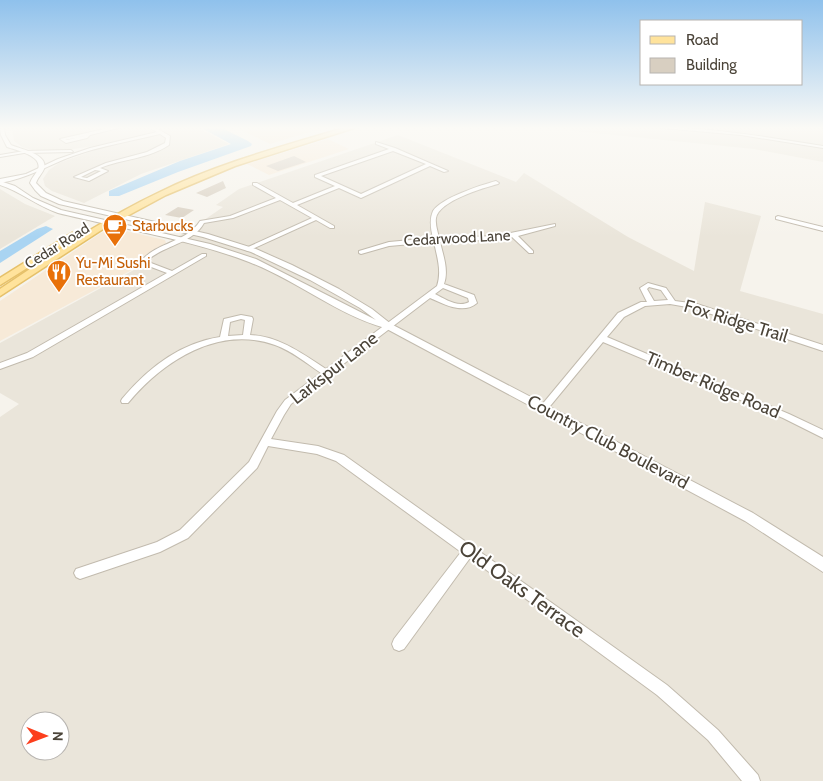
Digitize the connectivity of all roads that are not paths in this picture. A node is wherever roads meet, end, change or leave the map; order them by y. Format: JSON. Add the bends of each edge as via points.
{"nodes":[{"id":1,"x":42,"y":163,"type":"edge"},
{"id":2,"x":53,"y":163,"type":"edge"},
{"id":3,"x":112,"y":163,"type":"edge"},
{"id":4,"x":222,"y":163,"type":"edge"},
{"id":5,"x":239,"y":163,"type":"edge"},
{"id":6,"x":353,"y":163,"type":"edge"},
{"id":7,"x":430,"y":164,"type":"joint"},
{"id":8,"x":96,"y":169,"type":"junction"},
{"id":9,"x":40,"y":171,"type":"junction"},
{"id":10,"x":446,"y":171,"type":"dead end"},
{"id":11,"x":0,"y":182,"type":"edge"},
{"id":12,"x":496,"y":183,"type":"dead end"},
{"id":13,"x":255,"y":184,"type":"dead end"},
{"id":14,"x":339,"y":186,"type":"junction"},
{"id":15,"x":280,"y":198,"type":"junction"},
{"id":16,"x":292,"y":204,"type":"junction"},
{"id":17,"x":119,"y":216,"type":"junction"},
{"id":18,"x":109,"y":218,"type":"junction"},
{"id":19,"x":316,"y":218,"type":"junction"},
{"id":20,"x":778,"y":218,"type":"dead end"},
{"id":21,"x":98,"y":220,"type":"junction"},
{"id":22,"x":552,"y":225,"type":"dead end"},
{"id":23,"x":332,"y":227,"type":"dead end"},
{"id":24,"x":823,"y":229,"type":"edge"},
{"id":25,"x":514,"y":235,"type":"junction"},
{"id":26,"x":187,"y":236,"type":"junction"},
{"id":27,"x":437,"y":240,"type":"junction"},
{"id":28,"x":248,"y":249,"type":"junction"},
{"id":29,"x":361,"y":252,"type":"dead end"},
{"id":30,"x":531,"y":252,"type":"dead end"},
{"id":31,"x":204,"y":255,"type":"dead end"},
{"id":32,"x":172,"y":273,"type":"junction"},
{"id":33,"x":0,"y":282,"type":"edge"},
{"id":34,"x":441,"y":285,"type":"junction"},
{"id":35,"x":0,"y":293,"type":"edge"},
{"id":36,"x":430,"y":295,"type":"junction"},
{"id":37,"x":673,"y":303,"type":"junction"},
{"id":38,"x":651,"y":304,"type":"junction"},
{"id":39,"x":388,"y":326,"type":"junction"},
{"id":40,"x":246,"y":338,"type":"junction"},
{"id":41,"x":602,"y":338,"type":"junction"},
{"id":42,"x":223,"y":339,"type":"junction"},
{"id":43,"x":823,"y":348,"type":"edge"},
{"id":44,"x":0,"y":366,"type":"edge"},
{"id":45,"x":327,"y":373,"type":"junction"},
{"id":46,"x":125,"y":401,"type":"dead end"},
{"id":47,"x":543,"y":408,"type":"junction"},
{"id":48,"x":823,"y":434,"type":"edge"},
{"id":49,"x":266,"y":442,"type":"junction"},
{"id":50,"x":469,"y":550,"type":"junction"},
{"id":51,"x":823,"y":565,"type":"edge"},
{"id":52,"x":80,"y":573,"type":"dead end"},
{"id":53,"x":399,"y":644,"type":"dead end"},
{"id":54,"x":752,"y":781,"type":"edge"}],
"edges":[{"from":1,"to":9,"type":"street"},
{"from":2,"to":9,"type":"street"},
{"from":3,"to":8,"type":"street"},
{"from":4,"to":18,"type":"main road","name":"Cedar Road","via":[[149,193]]},
{"from":5,"to":17,"type":"main road","name":"Cedar Road","via":[[168,191]]},
{"from":6,"to":14,"type":"street","via":[[317,176]]},
{"from":7,"to":10,"type":"street"},
{"from":7,"to":14,"type":"street","via":[[362,196]]},
{"from":8,"to":8,"type":"street","via":[[89,172],[76,177],[86,180],[106,171]]},
{"from":9,"to":11,"type":"street"},
{"from":9,"to":18,"type":"street","name":"Country Club Boulevard","via":[[33,183],[36,189],[64,203]]},
{"from":11,"to":21,"type":"street","via":[[54,210]]},
{"from":12,"to":27,"type":"street","via":[[471,189],[441,207],[433,219]]},
{"from":13,"to":15,"type":"street"},
{"from":14,"to":16,"type":"street"},
{"from":15,"to":16,"type":"street"},
{"from":15,"to":26,"type":"street","via":[[231,218],[202,222],[201,227]]},
{"from":16,"to":19,"type":"street"},
{"from":17,"to":18,"type":"main road","name":"Cedar Road"},
{"from":17,"to":26,"type":"street","name":"Country Club Boulevard"},
{"from":18,"to":21,"type":"main road","name":"Cedar Road"},
{"from":18,"to":26,"type":"street","name":"Country Club Boulevard"},
{"from":18,"to":35,"type":"main road","name":"Cedar Road"},
{"from":19,"to":23,"type":"street"},
{"from":19,"to":28,"type":"street"},
{"from":20,"to":24,"type":"street"},
{"from":21,"to":33,"type":"main road","name":"Cedar Road"},
{"from":22,"to":25,"type":"street","name":"Cedarwood Lane"},
{"from":25,"to":27,"type":"street","name":"Cedarwood Lane"},
{"from":25,"to":30,"type":"street"},
{"from":26,"to":28,"type":"street","name":"Country Club Boulevard"},
{"from":26,"to":32,"type":"street","via":[[146,259],[148,264]]},
{"from":26,"to":39,"type":"street","name":"Country Club Boulevard","via":[[262,265],[367,320]]},
{"from":27,"to":29,"type":"street","name":"Cedarwood Lane","via":[[389,243]]},
{"from":27,"to":34,"type":"street","via":[[444,276]]},
{"from":28,"to":39,"type":"street","name":"Country Club Boulevard","via":[[306,274],[376,315]]},
{"from":31,"to":32,"type":"street"},
{"from":32,"to":44,"type":"street","via":[[30,355]]},
{"from":34,"to":36,"type":"street","name":"Larkspur Lane"},
{"from":34,"to":36,"type":"street","via":[[471,297],[472,303],[461,307]]},
{"from":36,"to":39,"type":"street","name":"Larkspur Lane"},
{"from":37,"to":38,"type":"street","name":"Fox Ridge Trail"},
{"from":37,"to":38,"type":"street","via":[[664,290],[648,285],[643,288]]},
{"from":37,"to":43,"type":"street","name":"Fox Ridge Trail","via":[[710,310]]},
{"from":38,"to":41,"type":"street","name":"Fox Ridge Trail","via":[[624,312]]},
{"from":39,"to":45,"type":"street","name":"Larkspur Lane"},
{"from":39,"to":47,"type":"street","name":"Country Club Boulevard"},
{"from":40,"to":42,"type":"street"},
{"from":40,"to":42,"type":"street","via":[[249,319],[241,316],[227,321]]},
{"from":40,"to":45,"type":"street","via":[[277,343]]},
{"from":41,"to":47,"type":"street","name":"Fox Ridge Trail"},
{"from":41,"to":48,"type":"street","name":"Timber Ridge Road"},
{"from":42,"to":46,"type":"street","via":[[176,356],[142,380]]},
{"from":45,"to":49,"type":"street","name":"Larkspur Lane","via":[[288,402]]},
{"from":47,"to":51,"type":"street","name":"Country Club Boulevard","via":[[748,517]]},
{"from":49,"to":50,"type":"street","name":"Old Oaks Terrace","via":[[318,450],[340,458]]},
{"from":49,"to":52,"type":"street","name":"Larkspur Lane","via":[[254,465],[184,534],[160,546]]},
{"from":50,"to":53,"type":"street"},
{"from":50,"to":54,"type":"street","name":"Old Oaks Terrace","via":[[669,695],[713,735]]}]}
